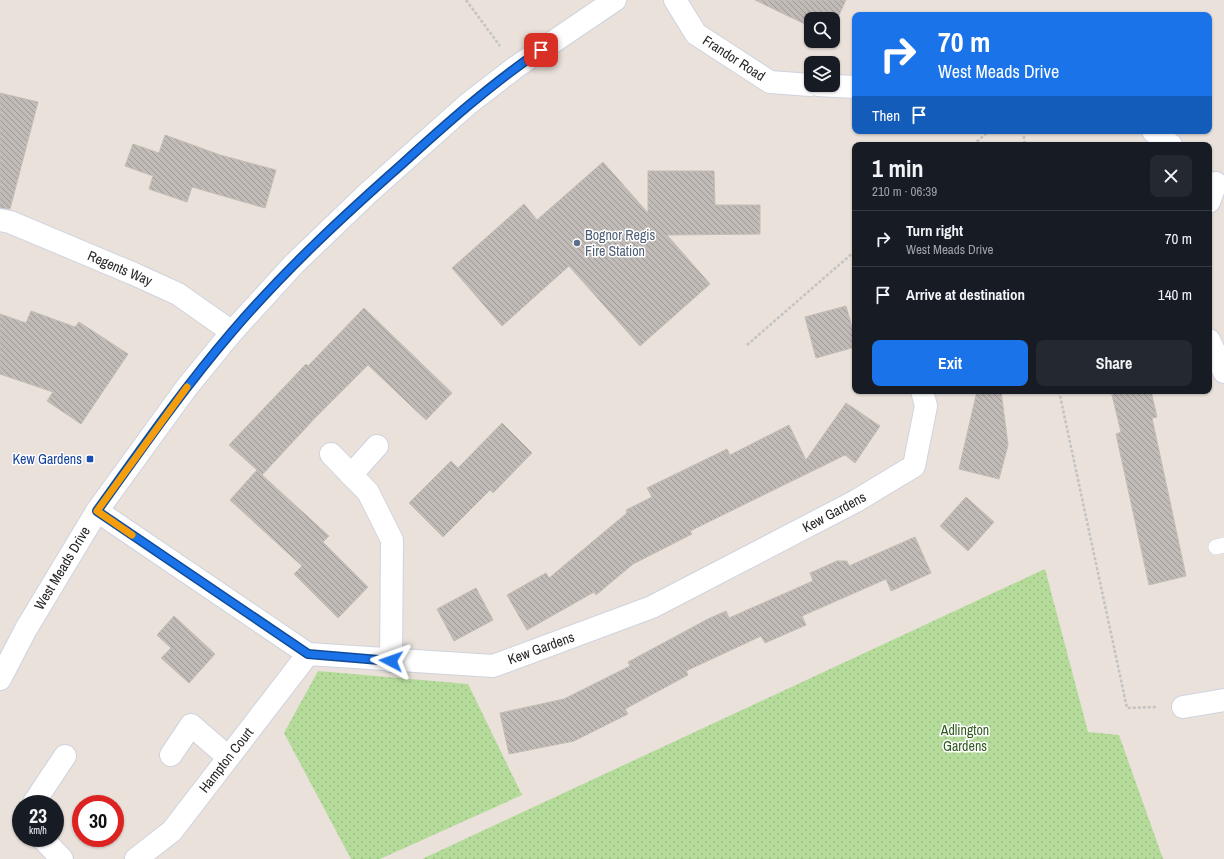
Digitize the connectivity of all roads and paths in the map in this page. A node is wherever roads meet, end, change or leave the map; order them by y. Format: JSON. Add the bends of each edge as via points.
{"nodes":[{"id":1,"x":466,"y":0,"type":"edge"},
{"id":2,"x":615,"y":0,"type":"edge"},
{"id":3,"x":675,"y":0,"type":"edge"},
{"id":4,"x":516,"y":67,"type":"junction"},
{"id":5,"x":804,"y":84,"type":"edge"},
{"id":6,"x":840,"y":86,"type":"edge"},
{"id":7,"x":852,"y":87,"type":"edge"},
{"id":8,"x":986,"y":134,"type":"edge"},
{"id":9,"x":1157,"y":134,"type":"edge"},
{"id":10,"x":976,"y":142,"type":"edge"},
{"id":11,"x":1167,"y":142,"type":"edge"},
{"id":12,"x":0,"y":220,"type":"edge"},
{"id":13,"x":852,"y":254,"type":"edge"},
{"id":14,"x":232,"y":332,"type":"junction"},
{"id":15,"x":747,"y":345,"type":"dead end"},
{"id":16,"x":1212,"y":346,"type":"edge"},
{"id":17,"x":1224,"y":372,"type":"edge"},
{"id":18,"x":923,"y":394,"type":"edge"},
{"id":19,"x":1060,"y":394,"type":"edge"},
{"id":20,"x":377,"y":446,"type":"dead end"},
{"id":21,"x":331,"y":454,"type":"dead end"},
{"id":22,"x":351,"y":475,"type":"junction"},
{"id":23,"x":97,"y":511,"type":"junction"},
{"id":24,"x":308,"y":654,"type":"junction"},
{"id":25,"x":391,"y":661,"type":"junction"},
{"id":26,"x":0,"y":680,"type":"edge"},
{"id":27,"x":1224,"y":700,"type":"edge"},
{"id":28,"x":1183,"y":707,"type":"joint"},
{"id":29,"x":171,"y":755,"type":"dead end"},
{"id":30,"x":65,"y":756,"type":"dead end"},
{"id":31,"x":228,"y":757,"type":"junction"},
{"id":32,"x":39,"y":795,"type":"edge"},
{"id":33,"x":51,"y":847,"type":"edge"},
{"id":34,"x":62,"y":859,"type":"edge"},
{"id":35,"x":136,"y":859,"type":"edge"}],
"edges":[{"from":1,"to":4,"type":"path"},
{"from":2,"to":4,"type":"street","name":"West Meads Drive"},
{"from":3,"to":5,"type":"street","name":"Frandor Road","via":[[696,34],[770,82]]},
{"from":4,"to":14,"type":"street","name":"West Meads Drive","via":[[468,104],[368,194],[294,264]]},
{"from":6,"to":7,"type":"street"},
{"from":8,"to":10,"type":"path"},
{"from":9,"to":11,"type":"street"},
{"from":12,"to":14,"type":"street","name":"Regents Way","via":[[178,294]]},
{"from":13,"to":15,"type":"path"},
{"from":14,"to":23,"type":"street","name":"West Meads Drive","via":[[187,387]]},
{"from":16,"to":17,"type":"street"},
{"from":18,"to":25,"type":"street","name":"Kew Gardens","via":[[926,406],[914,466],[856,501],[652,607],[493,666]]},
{"from":19,"to":28,"type":"path","via":[[1127,708]]},
{"from":20,"to":22,"type":"street"},
{"from":21,"to":22,"type":"street"},
{"from":22,"to":25,"type":"street","via":[[368,492],[392,540]]},
{"from":23,"to":24,"type":"street","name":"Kew Gardens"},
{"from":23,"to":26,"type":"street","name":"West Meads Drive","via":[[26,629]]},
{"from":24,"to":25,"type":"street","name":"Kew Gardens"},
{"from":24,"to":31,"type":"street","name":"Hampton Court"},
{"from":27,"to":28,"type":"street"},
{"from":29,"to":31,"type":"street","via":[[191,725]]},
{"from":30,"to":32,"type":"street"},
{"from":31,"to":35,"type":"street","name":"Hampton Court","via":[[172,831]]},
{"from":33,"to":34,"type":"street"}]}
